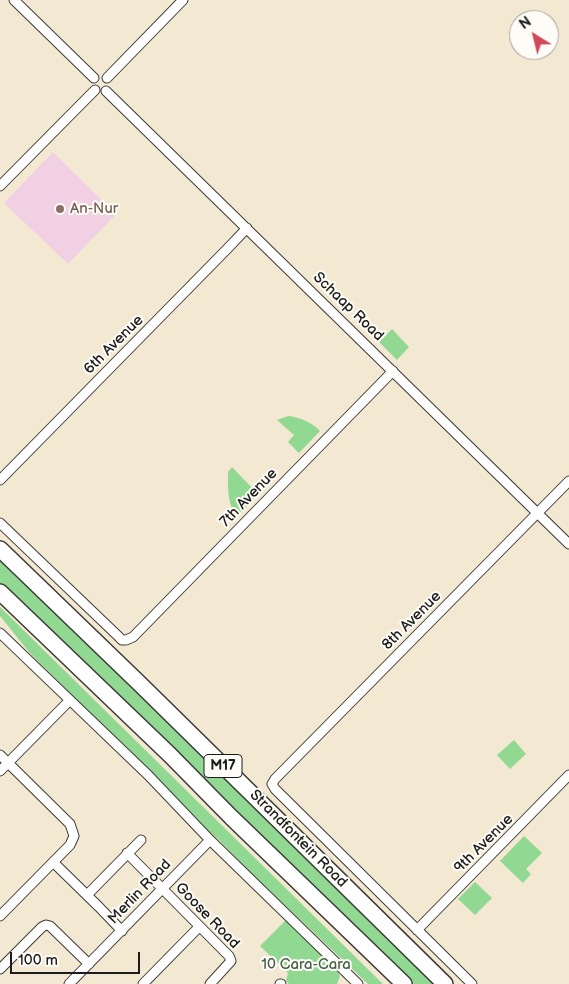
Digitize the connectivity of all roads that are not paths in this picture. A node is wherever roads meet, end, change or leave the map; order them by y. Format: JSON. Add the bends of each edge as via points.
{"nodes":[{"id":1,"x":14,"y":0,"type":"edge"},
{"id":2,"x":183,"y":0,"type":"edge"},
{"id":3,"x":94,"y":78,"type":"junction"},
{"id":4,"x":107,"y":78,"type":"junction"},
{"id":5,"x":95,"y":90,"type":"junction"},
{"id":6,"x":106,"y":91,"type":"junction"},
{"id":7,"x":0,"y":186,"type":"edge"},
{"id":8,"x":247,"y":228,"type":"junction"},
{"id":9,"x":393,"y":371,"type":"junction"},
{"id":10,"x":0,"y":480,"type":"edge"},
{"id":11,"x":569,"y":481,"type":"edge"},
{"id":12,"x":538,"y":513,"type":"junction"},
{"id":13,"x":0,"y":523,"type":"edge"},
{"id":14,"x":569,"y":544,"type":"edge"},
{"id":15,"x":0,"y":549,"type":"edge"},
{"id":16,"x":0,"y":592,"type":"edge"},
{"id":17,"x":0,"y":633,"type":"edge"},
{"id":18,"x":70,"y":700,"type":"junction"},
{"id":19,"x":0,"y":756,"type":"edge"},
{"id":20,"x":8,"y":763,"type":"junction"},
{"id":21,"x":0,"y":771,"type":"edge"},
{"id":22,"x":569,"y":776,"type":"edge"},
{"id":23,"x":141,"y":840,"type":"dead end"},
{"id":24,"x":210,"y":840,"type":"junction"},
{"id":25,"x":127,"y":853,"type":"junction"},
{"id":26,"x":53,"y":862,"type":"junction"},
{"id":27,"x":162,"y":889,"type":"junction"},
{"id":28,"x":87,"y":895,"type":"junction"},
{"id":29,"x":0,"y":916,"type":"edge"},
{"id":30,"x":199,"y":927,"type":"junction"},
{"id":31,"x":417,"y":930,"type":"junction"},
{"id":32,"x":122,"y":931,"type":"junction"},
{"id":33,"x":89,"y":964,"type":"junction"},
{"id":34,"x":0,"y":970,"type":"edge"},
{"id":35,"x":352,"y":982,"type":"edge"},
{"id":36,"x":69,"y":984,"type":"edge"},
{"id":37,"x":143,"y":984,"type":"edge"},
{"id":38,"x":210,"y":984,"type":"edge"},
{"id":39,"x":404,"y":984,"type":"edge"},
{"id":40,"x":445,"y":984,"type":"edge"},
{"id":41,"x":472,"y":984,"type":"edge"}],
"edges":[{"from":1,"to":3,"type":"street"},
{"from":2,"to":4,"type":"street"},
{"from":3,"to":4,"type":"street"},
{"from":3,"to":5,"type":"street","via":[[92,85]]},
{"from":4,"to":6,"type":"street"},
{"from":5,"to":6,"type":"street"},
{"from":5,"to":7,"type":"street"},
{"from":6,"to":8,"type":"street","name":"Schaap Road"},
{"from":8,"to":9,"type":"street","name":"Schaap Road"},
{"from":8,"to":10,"type":"street","name":"6th Avenue"},
{"from":9,"to":12,"type":"street","name":"Schaap Road"},
{"from":9,"to":13,"type":"street","name":"7th Avenue","via":[[134,637],[122,640]]},
{"from":11,"to":12,"type":"street","name":"8th Avenue"},
{"from":12,"to":14,"type":"street","name":"Schaap Road"},
{"from":12,"to":31,"type":"street","name":"8th Avenue","via":[[272,784]]},
{"from":15,"to":40,"type":"main road","name":"Strandfontein Road","number":"M17"},
{"from":16,"to":39,"type":"main road","name":"Strandfontein Road","number":"M17"},
{"from":17,"to":18,"type":"street"},
{"from":18,"to":20,"type":"street"},
{"from":18,"to":24,"type":"street"},
{"from":19,"to":20,"type":"street"},
{"from":20,"to":21,"type":"street"},
{"from":20,"to":26,"type":"street","via":[[70,824],[74,836],[70,845]]},
{"from":22,"to":31,"type":"street","name":"9th Avenue"},
{"from":23,"to":25,"type":"street"},
{"from":24,"to":27,"type":"street","name":"Merlin Road"},
{"from":24,"to":35,"type":"street"},
{"from":25,"to":27,"type":"street","name":"Goose Road"},
{"from":25,"to":28,"type":"street"},
{"from":26,"to":28,"type":"street"},
{"from":26,"to":29,"type":"street"},
{"from":27,"to":30,"type":"street","name":"Goose Road"},
{"from":27,"to":32,"type":"street","name":"Merlin Road"},
{"from":28,"to":32,"type":"street"},
{"from":30,"to":37,"type":"street"},
{"from":30,"to":38,"type":"street","name":"Goose Road","via":[[231,961]]},
{"from":31,"to":41,"type":"street"},
{"from":32,"to":33,"type":"street","name":"Merlin Road"},
{"from":33,"to":34,"type":"street","via":[[46,925]]},
{"from":33,"to":36,"type":"street","name":"Merlin Road"}]}
